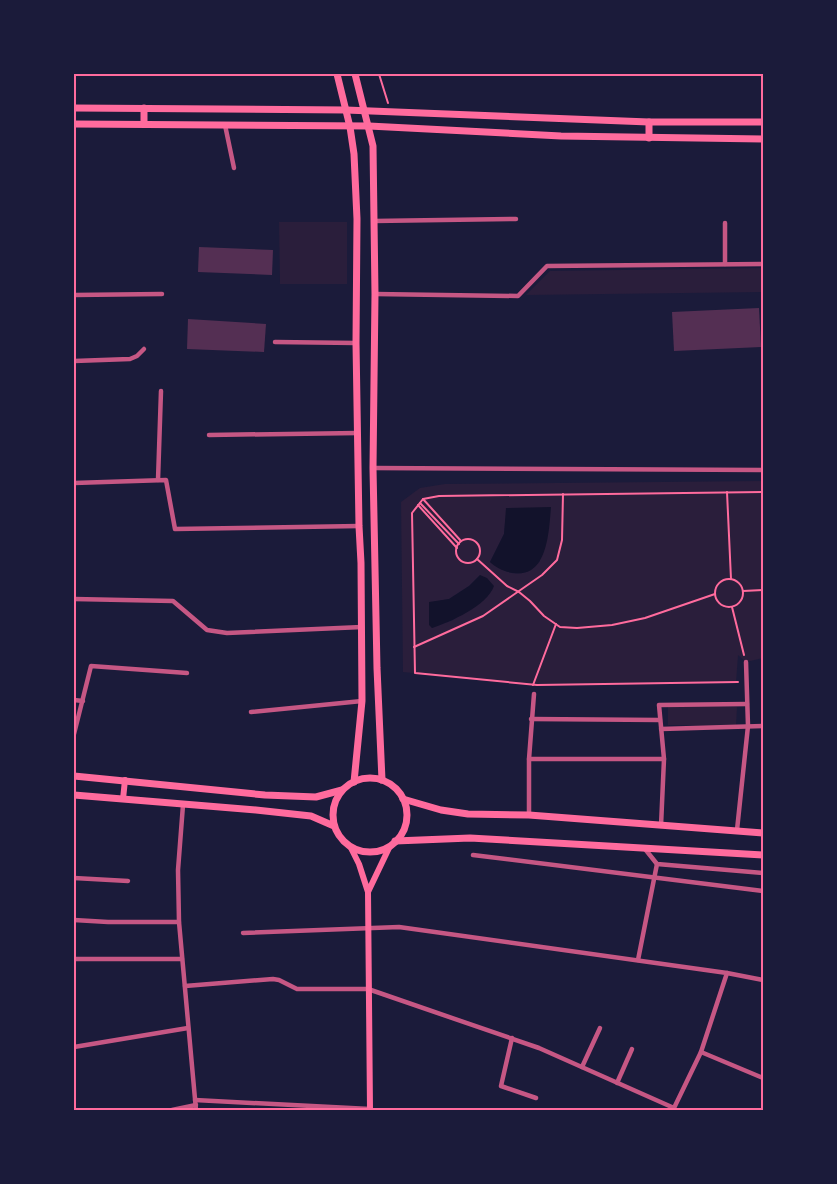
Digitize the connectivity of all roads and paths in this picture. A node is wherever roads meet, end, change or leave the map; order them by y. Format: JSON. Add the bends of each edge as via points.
{"nodes":[{"id":1,"x":337,"y":74,"type":"edge"},
{"id":2,"x":356,"y":74,"type":"edge"},
{"id":3,"x":379,"y":74,"type":"edge"},
{"id":4,"x":74,"y":108,"type":"edge"},
{"id":5,"x":144,"y":108,"type":"junction"},
{"id":6,"x":346,"y":110,"type":"junction"},
{"id":7,"x":365,"y":111,"type":"junction"},
{"id":8,"x":390,"y":112,"type":"junction"},
{"id":9,"x":648,"y":122,"type":"junction"},
{"id":10,"x":763,"y":122,"type":"edge"},
{"id":11,"x":74,"y":124,"type":"edge"},
{"id":12,"x":144,"y":124,"type":"junction"},
{"id":13,"x":225,"y":125,"type":"junction"},
{"id":14,"x":350,"y":126,"type":"junction"},
{"id":15,"x":369,"y":126,"type":"junction"},
{"id":16,"x":649,"y":138,"type":"junction"},
{"id":17,"x":763,"y":139,"type":"edge"},
{"id":18,"x":234,"y":168,"type":"dead end"},
{"id":19,"x":516,"y":219,"type":"dead end"},
{"id":20,"x":374,"y":221,"type":"junction"},
{"id":21,"x":725,"y":223,"type":"dead end"},
{"id":22,"x":725,"y":264,"type":"junction"},
{"id":23,"x":763,"y":264,"type":"edge"},
{"id":24,"x":162,"y":294,"type":"dead end"},
{"id":25,"x":375,"y":294,"type":"junction"},
{"id":26,"x":74,"y":295,"type":"edge"},
{"id":27,"x":275,"y":342,"type":"dead end"},
{"id":28,"x":356,"y":343,"type":"junction"},
{"id":29,"x":144,"y":350,"type":"dead end"},
{"id":30,"x":74,"y":361,"type":"edge"},
{"id":31,"x":161,"y":391,"type":"dead end"},
{"id":32,"x":358,"y":432,"type":"junction"},
{"id":33,"x":209,"y":435,"type":"dead end"},
{"id":34,"x":373,"y":468,"type":"junction"},
{"id":35,"x":763,"y":470,"type":"edge"},
{"id":36,"x":158,"y":480,"type":"junction"},
{"id":37,"x":74,"y":483,"type":"edge"},
{"id":38,"x":727,"y":492,"type":"junction"},
{"id":39,"x":763,"y":492,"type":"edge"},
{"id":40,"x":563,"y":494,"type":"junction"},
{"id":41,"x":423,"y":499,"type":"junction"},
{"id":42,"x":419,"y":504,"type":"junction"},
{"id":43,"x":359,"y":526,"type":"junction"},
{"id":44,"x":462,"y":541,"type":"junction"},
{"id":45,"x":459,"y":544,"type":"junction"},
{"id":46,"x":457,"y":548,"type":"junction"},
{"id":47,"x":477,"y":559,"type":"junction"},
{"id":48,"x":731,"y":579,"type":"junction"},
{"id":49,"x":763,"y":590,"type":"edge"},
{"id":50,"x":742,"y":591,"type":"junction"},
{"id":51,"x":519,"y":592,"type":"junction"},
{"id":52,"x":714,"y":594,"type":"junction"},
{"id":53,"x":74,"y":599,"type":"edge"},
{"id":54,"x":732,"y":607,"type":"junction"},
{"id":55,"x":556,"y":624,"type":"junction"},
{"id":56,"x":362,"y":627,"type":"junction"},
{"id":57,"x":414,"y":647,"type":"junction"},
{"id":58,"x":746,"y":662,"type":"joint"},
{"id":59,"x":187,"y":673,"type":"dead end"},
{"id":60,"x":736,"y":682,"type":"dead end"},
{"id":61,"x":533,"y":685,"type":"junction"},
{"id":62,"x":534,"y":694,"type":"dead end"},
{"id":63,"x":74,"y":700,"type":"edge"},
{"id":64,"x":83,"y":701,"type":"junction"},
{"id":65,"x":362,"y":701,"type":"junction"},
{"id":66,"x":747,"y":704,"type":"junction"},
{"id":67,"x":251,"y":712,"type":"dead end"},
{"id":68,"x":531,"y":719,"type":"junction"},
{"id":69,"x":660,"y":720,"type":"junction"},
{"id":70,"x":748,"y":726,"type":"junction"},
{"id":71,"x":763,"y":726,"type":"edge"},
{"id":72,"x":661,"y":729,"type":"junction"},
{"id":73,"x":74,"y":734,"type":"edge"},
{"id":74,"x":529,"y":759,"type":"junction"},
{"id":75,"x":664,"y":760,"type":"junction"},
{"id":76,"x":74,"y":776,"type":"edge"},
{"id":77,"x":125,"y":780,"type":"junction"},
{"id":78,"x":382,"y":780,"type":"junction"},
{"id":79,"x":354,"y":782,"type":"junction"},
{"id":80,"x":342,"y":790,"type":"junction"},
{"id":81,"x":74,"y":795,"type":"edge"},
{"id":82,"x":122,"y":799,"type":"junction"},
{"id":83,"x":403,"y":799,"type":"junction"},
{"id":84,"x":183,"y":804,"type":"junction"},
{"id":85,"x":529,"y":816,"type":"junction"},
{"id":86,"x":334,"y":826,"type":"junction"},
{"id":87,"x":661,"y":826,"type":"junction"},
{"id":88,"x":737,"y":830,"type":"junction"},
{"id":89,"x":763,"y":833,"type":"edge"},
{"id":90,"x":395,"y":841,"type":"junction"},
{"id":91,"x":643,"y":847,"type":"junction"},
{"id":92,"x":351,"y":848,"type":"junction"},
{"id":93,"x":389,"y":848,"type":"junction"},
{"id":94,"x":473,"y":855,"type":"dead end"},
{"id":95,"x":763,"y":855,"type":"edge"},
{"id":96,"x":657,"y":864,"type":"junction"},
{"id":97,"x":763,"y":873,"type":"edge"},
{"id":98,"x":655,"y":877,"type":"junction"},
{"id":99,"x":74,"y":878,"type":"edge"},
{"id":100,"x":128,"y":880,"type":"dead end"},
{"id":101,"x":763,"y":891,"type":"edge"},
{"id":102,"x":368,"y":892,"type":"junction"},
{"id":103,"x":74,"y":920,"type":"edge"},
{"id":104,"x":179,"y":922,"type":"junction"},
{"id":105,"x":369,"y":928,"type":"junction"},
{"id":106,"x":243,"y":933,"type":"dead end"},
{"id":107,"x":74,"y":959,"type":"edge"},
{"id":108,"x":182,"y":960,"type":"junction"},
{"id":109,"x":638,"y":960,"type":"junction"},
{"id":110,"x":727,"y":973,"type":"junction"},
{"id":111,"x":763,"y":980,"type":"edge"},
{"id":112,"x":185,"y":986,"type":"junction"},
{"id":113,"x":368,"y":988,"type":"junction"},
{"id":114,"x":188,"y":1028,"type":"junction"},
{"id":115,"x":600,"y":1028,"type":"dead end"},
{"id":116,"x":512,"y":1038,"type":"junction"},
{"id":117,"x":74,"y":1047,"type":"edge"},
{"id":118,"x":632,"y":1049,"type":"dead end"},
{"id":119,"x":700,"y":1052,"type":"junction"},
{"id":120,"x":582,"y":1067,"type":"junction"},
{"id":121,"x":763,"y":1078,"type":"edge"},
{"id":122,"x":617,"y":1083,"type":"junction"},
{"id":123,"x":536,"y":1098,"type":"dead end"},
{"id":124,"x":196,"y":1105,"type":"edge"},
{"id":125,"x":674,"y":1109,"type":"edge"},
{"id":126,"x":172,"y":1110,"type":"edge"},
{"id":127,"x":370,"y":1110,"type":"edge"}],
"edges":[{"from":1,"to":6,"type":"main road"},
{"from":2,"to":7,"type":"main road"},
{"from":3,"to":8,"type":"path"},
{"from":4,"to":5,"type":"main road"},
{"from":5,"to":6,"type":"main road"},
{"from":5,"to":12,"type":"main road"},
{"from":6,"to":7,"type":"main road"},
{"from":6,"to":14,"type":"main road"},
{"from":7,"to":8,"type":"main road"},
{"from":7,"to":15,"type":"main road"},
{"from":8,"to":9,"type":"main road"},
{"from":9,"to":10,"type":"main road"},
{"from":9,"to":16,"type":"main road"},
{"from":11,"to":12,"type":"main road"},
{"from":12,"to":13,"type":"main road"},
{"from":13,"to":14,"type":"main road"},
{"from":13,"to":18,"type":"street"},
{"from":14,"to":15,"type":"main road"},
{"from":14,"to":28,"type":"main road","via":[[357,219]]},
{"from":15,"to":16,"type":"main road"},
{"from":15,"to":20,"type":"main road","via":[[373,146]]},
{"from":16,"to":17,"type":"main road"},
{"from":19,"to":20,"type":"street"},
{"from":20,"to":25,"type":"main road"},
{"from":21,"to":22,"type":"street"},
{"from":22,"to":23,"type":"street"},
{"from":22,"to":25,"type":"street","via":[[547,266],[518,296]]},
{"from":24,"to":26,"type":"street"},
{"from":25,"to":34,"type":"main road"},
{"from":27,"to":28,"type":"street"},
{"from":28,"to":32,"type":"main road"},
{"from":29,"to":30,"type":"street","via":[[130,360]]},
{"from":31,"to":36,"type":"street"},
{"from":32,"to":33,"type":"street"},
{"from":32,"to":43,"type":"main road"},
{"from":34,"to":35,"type":"street"},
{"from":34,"to":78,"type":"main road"},
{"from":36,"to":37,"type":"street"},
{"from":36,"to":43,"type":"street","via":[[166,480],[175,529]]},
{"from":38,"to":39,"type":"path"},
{"from":38,"to":40,"type":"path"},
{"from":38,"to":48,"type":"path"},
{"from":40,"to":41,"type":"path"},
{"from":40,"to":51,"type":"path","via":[[562,540],[557,560]]},
{"from":41,"to":42,"type":"path"},
{"from":41,"to":44,"type":"path"},
{"from":42,"to":45,"type":"path"},
{"from":42,"to":46,"type":"path"},
{"from":42,"to":57,"type":"path","via":[[412,513]]},
{"from":43,"to":56,"type":"main road"},
{"from":44,"to":45,"type":"path"},
{"from":44,"to":47,"type":"path","via":[[469,539],[476,543],[480,550]]},
{"from":45,"to":46,"type":"path"},
{"from":46,"to":47,"type":"path","via":[[461,561],[468,563]]},
{"from":47,"to":51,"type":"path","via":[[507,586]]},
{"from":48,"to":50,"type":"path","via":[[739,583]]},
{"from":48,"to":52,"type":"path","via":[[719,583]]},
{"from":49,"to":50,"type":"path"},
{"from":50,"to":54,"type":"path","via":[[741,599]]},
{"from":51,"to":55,"type":"path"},
{"from":51,"to":57,"type":"path","via":[[483,616]]},
{"from":52,"to":54,"type":"path","via":[[720,604]]},
{"from":52,"to":55,"type":"path","via":[[664,613],[612,624],[578,628]]},
{"from":53,"to":56,"type":"street","via":[[173,601],[206,630],[227,633]]},
{"from":54,"to":58,"type":"path"},
{"from":55,"to":61,"type":"path"},
{"from":56,"to":65,"type":"main road"},
{"from":57,"to":61,"type":"path","via":[[415,673]]},
{"from":58,"to":66,"type":"street"},
{"from":59,"to":64,"type":"street","via":[[91,666]]},
{"from":60,"to":61,"type":"path"},
{"from":62,"to":68,"type":"street"},
{"from":63,"to":64,"type":"street"},
{"from":64,"to":73,"type":"street"},
{"from":65,"to":67,"type":"street"},
{"from":65,"to":79,"type":"main road"},
{"from":66,"to":69,"type":"street","via":[[659,705]]},
{"from":66,"to":70,"type":"street"},
{"from":68,"to":69,"type":"street"},
{"from":68,"to":74,"type":"street"},
{"from":69,"to":72,"type":"street"},
{"from":70,"to":71,"type":"street"},
{"from":70,"to":72,"type":"street"},
{"from":70,"to":88,"type":"street"},
{"from":72,"to":75,"type":"street"},
{"from":74,"to":75,"type":"street"},
{"from":74,"to":85,"type":"street"},
{"from":75,"to":87,"type":"street"},
{"from":76,"to":77,"type":"main road"},
{"from":77,"to":80,"type":"main road","via":[[265,795],[316,797]]},
{"from":77,"to":82,"type":"main road"},
{"from":78,"to":79,"type":"main road","via":[[368,778]]},
{"from":78,"to":83,"type":"main road"},
{"from":79,"to":80,"type":"main road"},
{"from":80,"to":86,"type":"main road","via":[[334,804]]},
{"from":81,"to":82,"type":"main road"},
{"from":82,"to":84,"type":"main road"},
{"from":83,"to":85,"type":"main road","via":[[459,813]]},
{"from":83,"to":90,"type":"main road","via":[[407,821],[402,835]]},
{"from":84,"to":86,"type":"main road","via":[[311,816]]},
{"from":84,"to":104,"type":"street","via":[[178,870]]},
{"from":85,"to":87,"type":"main road"},
{"from":86,"to":92,"type":"main road"},
{"from":87,"to":88,"type":"main road"},
{"from":88,"to":89,"type":"main road"},
{"from":90,"to":91,"type":"main road","via":[[470,838]]},
{"from":90,"to":93,"type":"main road"},
{"from":91,"to":95,"type":"main road"},
{"from":91,"to":96,"type":"street"},
{"from":92,"to":93,"type":"main road","via":[[374,852]]},
{"from":92,"to":102,"type":"main road"},
{"from":93,"to":102,"type":"main road"},
{"from":94,"to":98,"type":"street"},
{"from":96,"to":97,"type":"street"},
{"from":96,"to":98,"type":"street"},
{"from":98,"to":101,"type":"street"},
{"from":98,"to":109,"type":"street"},
{"from":99,"to":100,"type":"street"},
{"from":102,"to":105,"type":"main road"},
{"from":103,"to":104,"type":"street"},
{"from":104,"to":108,"type":"street"},
{"from":105,"to":106,"type":"street"},
{"from":105,"to":109,"type":"street","via":[[399,927]]},
{"from":105,"to":113,"type":"main road"},
{"from":107,"to":108,"type":"street"},
{"from":108,"to":112,"type":"street"},
{"from":109,"to":110,"type":"street"},
{"from":110,"to":111,"type":"street"},
{"from":110,"to":119,"type":"street"},
{"from":112,"to":113,"type":"street","via":[[273,979],[297,989]]},
{"from":112,"to":114,"type":"street"},
{"from":113,"to":116,"type":"street"},
{"from":113,"to":127,"type":"main road"},
{"from":114,"to":117,"type":"street"},
{"from":114,"to":124,"type":"street"},
{"from":115,"to":120,"type":"street"},
{"from":116,"to":120,"type":"street"},
{"from":116,"to":123,"type":"street","via":[[501,1086]]},
{"from":118,"to":122,"type":"street"},
{"from":119,"to":121,"type":"street"},
{"from":119,"to":125,"type":"street"},
{"from":120,"to":122,"type":"street"},
{"from":122,"to":125,"type":"street"},
{"from":124,"to":126,"type":"street"},
{"from":124,"to":127,"type":"street"}]}
